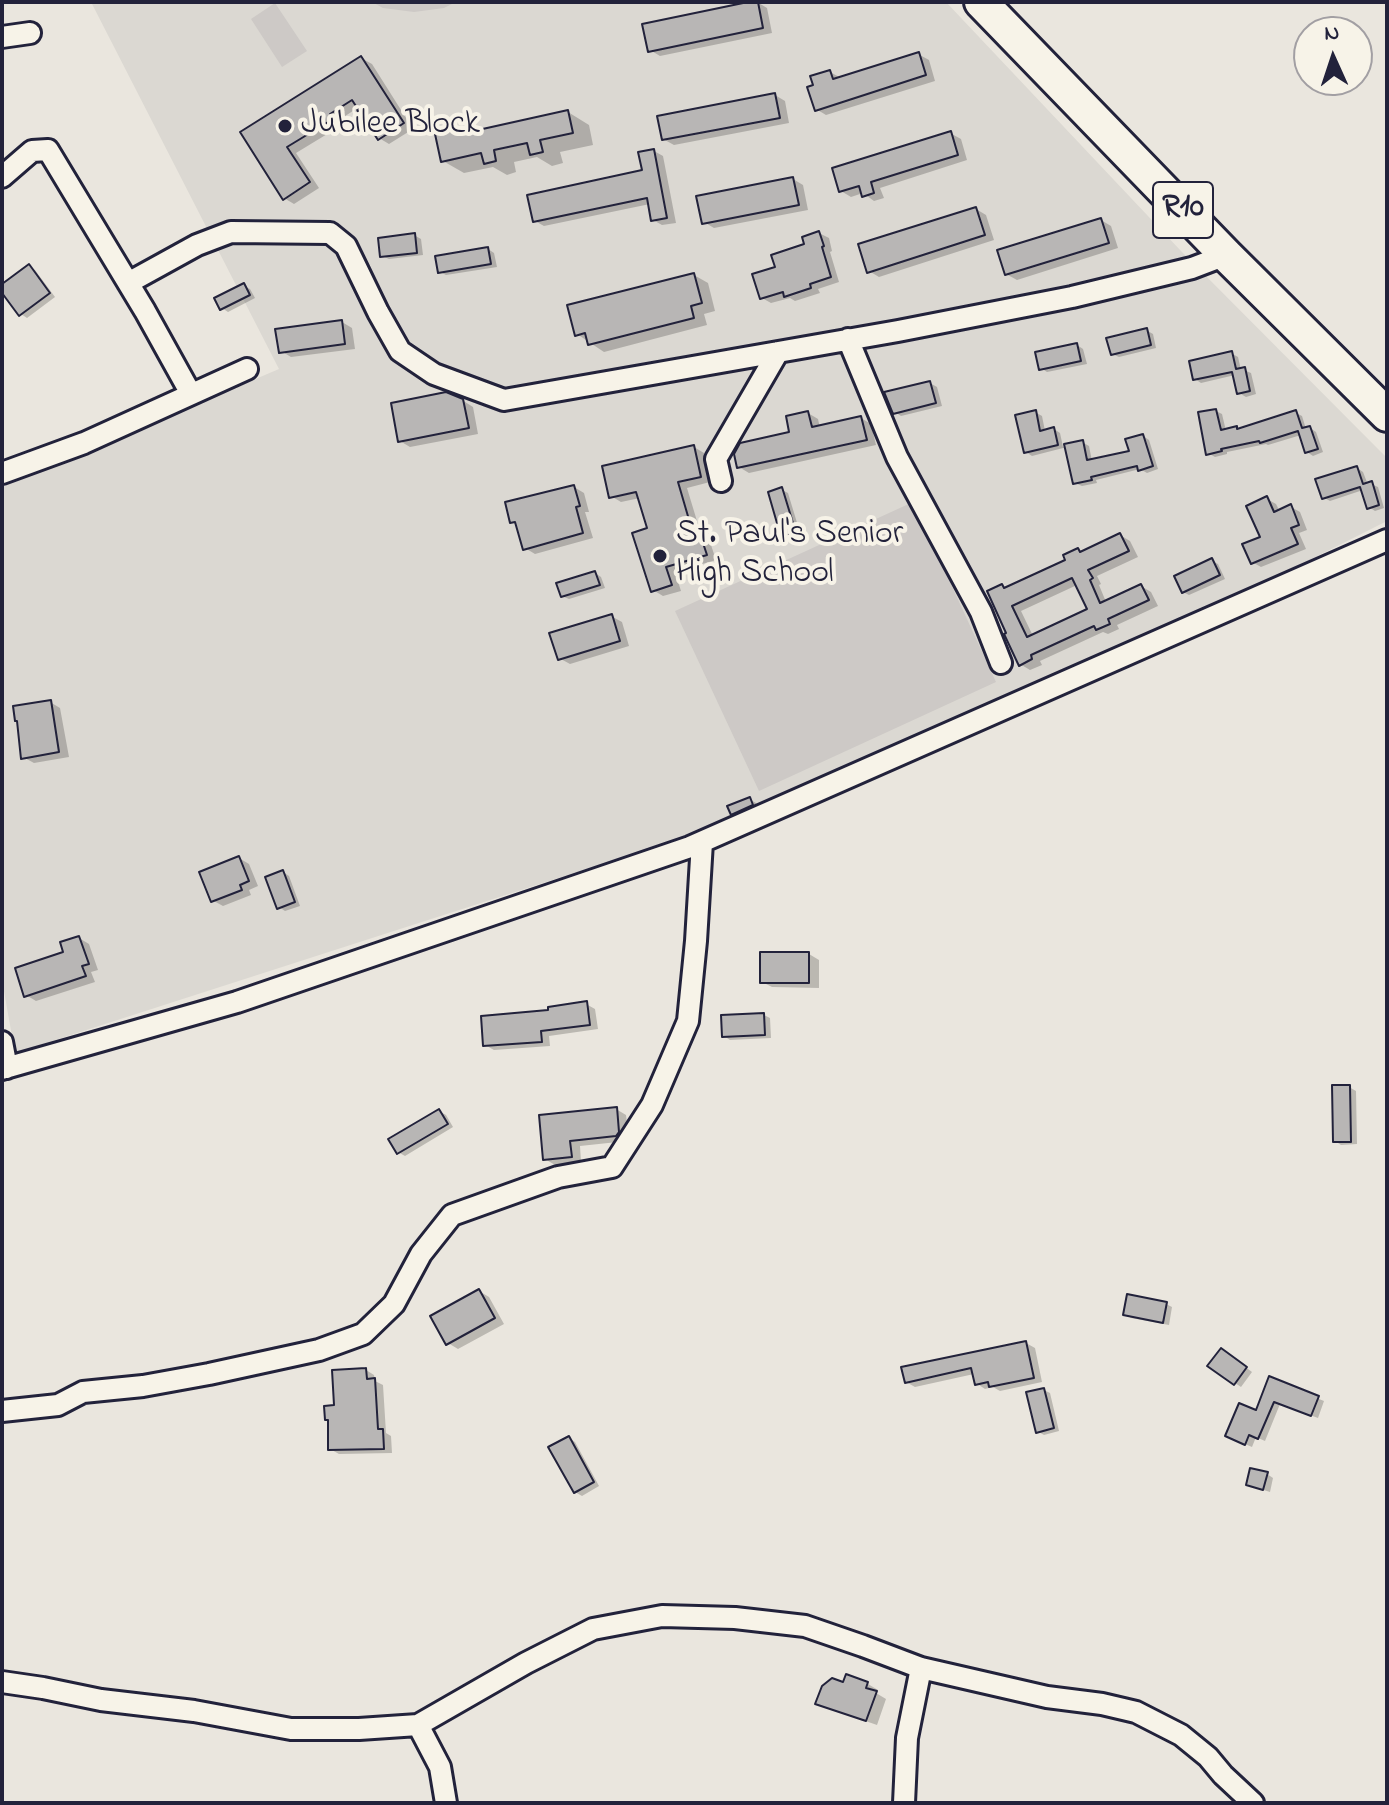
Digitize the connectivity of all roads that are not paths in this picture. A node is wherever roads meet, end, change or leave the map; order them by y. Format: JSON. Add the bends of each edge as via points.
{"nodes":[{"id":1,"x":981,"y":2,"type":"edge"},
{"id":2,"x":30,"y":33,"type":"dead end"},
{"id":3,"x":2,"y":37,"type":"edge"},
{"id":4,"x":2,"y":177,"type":"edge"},
{"id":5,"x":1226,"y":255,"type":"junction"},
{"id":6,"x":128,"y":283,"type":"junction"},
{"id":7,"x":848,"y":339,"type":"junction"},
{"id":8,"x":778,"y":352,"type":"junction"},
{"id":9,"x":247,"y":369,"type":"dead end"},
{"id":10,"x":191,"y":394,"type":"junction"},
{"id":11,"x":1387,"y":415,"type":"edge"},
{"id":12,"x":2,"y":473,"type":"edge"},
{"id":13,"x":721,"y":481,"type":"dead end"},
{"id":14,"x":1387,"y":540,"type":"edge"},
{"id":15,"x":1001,"y":663,"type":"dead end"},
{"id":16,"x":702,"y":842,"type":"junction"},
{"id":17,"x":2,"y":1042,"type":"edge"},
{"id":18,"x":4,"y":1068,"type":"edge"},
{"id":19,"x":2,"y":1411,"type":"edge"},
{"id":20,"x":921,"y":1668,"type":"junction"},
{"id":21,"x":2,"y":1682,"type":"edge"},
{"id":22,"x":418,"y":1725,"type":"junction"},
{"id":23,"x":446,"y":1803,"type":"edge"},
{"id":24,"x":904,"y":1803,"type":"edge"},
{"id":25,"x":1253,"y":1803,"type":"edge"}],
"edges":[{"from":1,"to":5,"type":"main road","number":"R10"},
{"from":2,"to":3,"type":"street"},
{"from":4,"to":6,"type":"street","via":[[32,151],[48,150]]},
{"from":5,"to":7,"type":"street","via":[[1072,297]]},
{"from":5,"to":11,"type":"main road","number":"R10"},
{"from":6,"to":8,"type":"street","via":[[231,232],[330,233],[346,246],[400,351],[434,374],[504,400]]},
{"from":6,"to":10,"type":"street"},
{"from":7,"to":8,"type":"street"},
{"from":7,"to":15,"type":"street","via":[[897,457],[981,612]]},
{"from":8,"to":13,"type":"street","via":[[716,459]]},
{"from":9,"to":10,"type":"street"},
{"from":10,"to":12,"type":"street"},
{"from":14,"to":16,"type":"street"},
{"from":16,"to":18,"type":"street","via":[[237,1002]]},
{"from":16,"to":19,"type":"street","via":[[688,1021],[652,1105],[612,1167],[558,1177],[452,1215],[421,1254],[394,1304],[363,1334],[319,1350],[209,1374],[83,1392],[58,1405]]},
{"from":17,"to":18,"type":"street"},
{"from":20,"to":22,"type":"street","via":[[805,1626],[662,1616],[593,1629]]},
{"from":20,"to":24,"type":"street","via":[[907,1738]]},
{"from":20,"to":25,"type":"street","via":[[1136,1712],[1181,1735]]},
{"from":21,"to":22,"type":"street","via":[[291,1729]]},
{"from":22,"to":23,"type":"street","via":[[440,1767]]}]}
